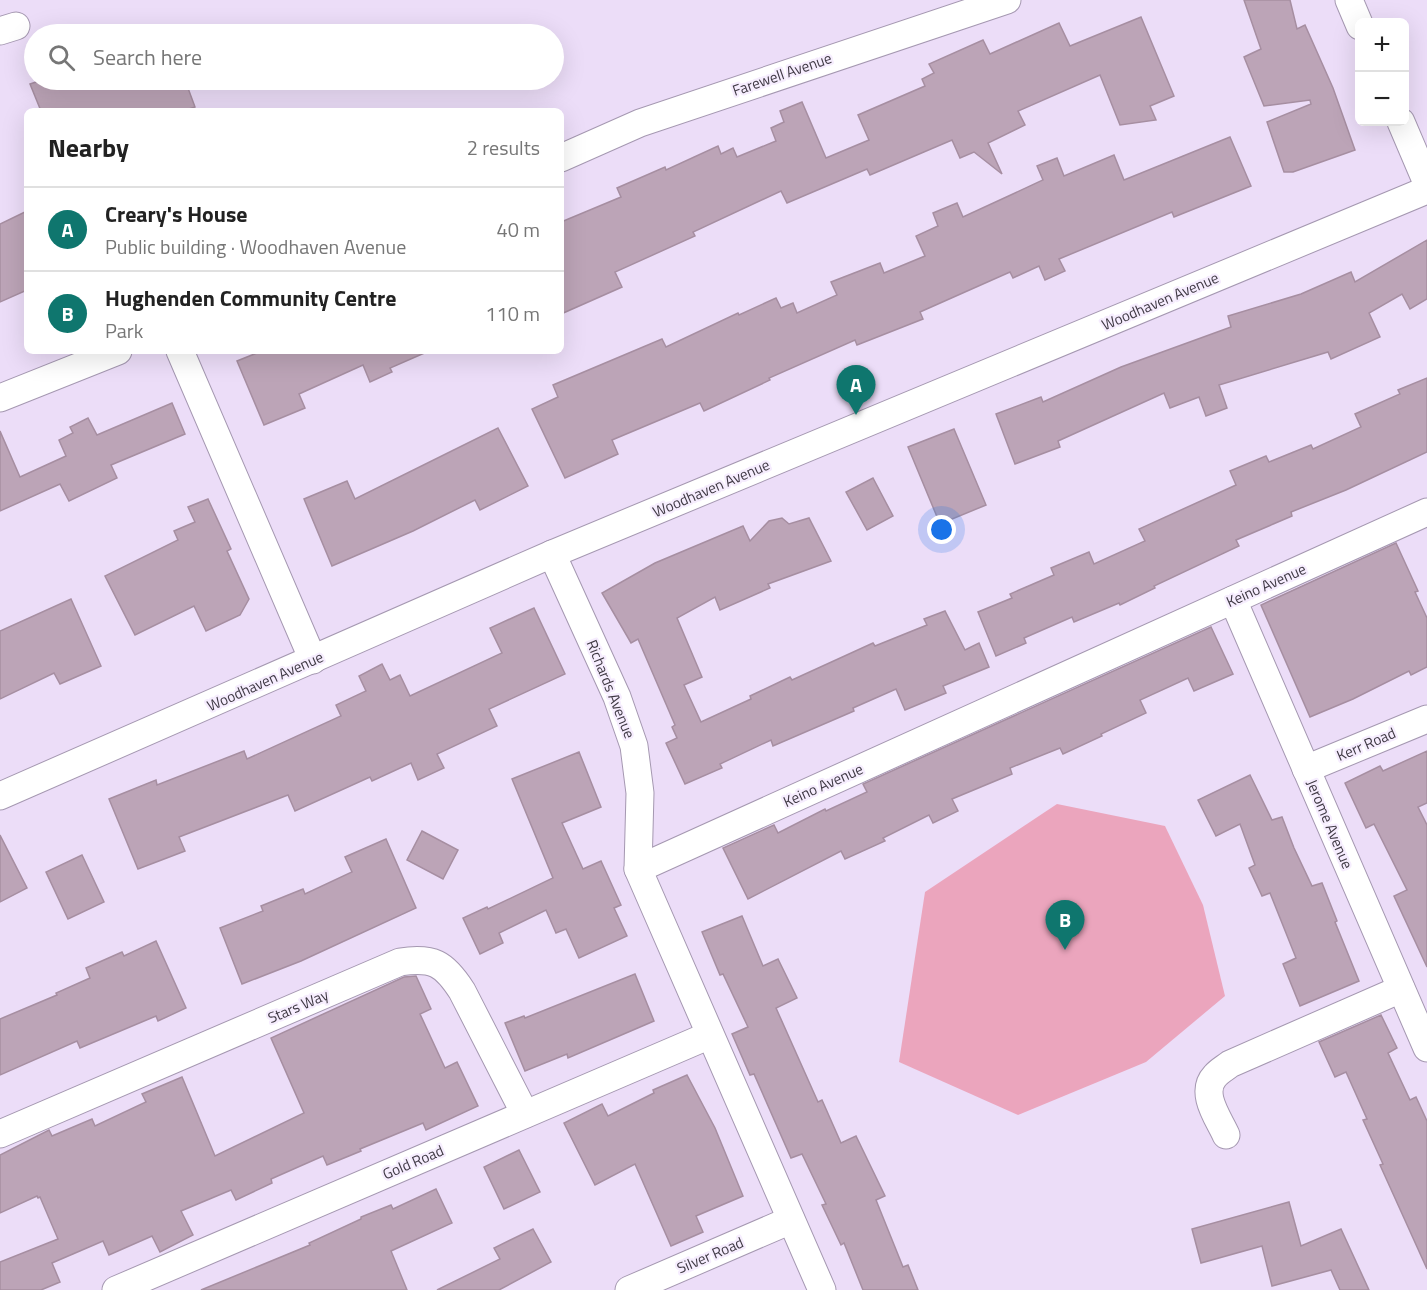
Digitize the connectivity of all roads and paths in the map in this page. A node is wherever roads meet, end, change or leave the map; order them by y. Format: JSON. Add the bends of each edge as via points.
{"nodes":[{"id":1,"x":1007,"y":0,"type":"edge"},
{"id":2,"x":1348,"y":0,"type":"edge"},
{"id":3,"x":1356,"y":18,"type":"edge"},
{"id":4,"x":1403,"y":126,"type":"edge"},
{"id":5,"x":564,"y":157,"type":"edge"},
{"id":6,"x":1427,"y":183,"type":"edge"},
{"id":7,"x":1427,"y":190,"type":"edge"},
{"id":8,"x":110,"y":354,"type":"edge"},
{"id":9,"x":181,"y":354,"type":"edge"},
{"id":10,"x":0,"y":398,"type":"edge"},
{"id":11,"x":1427,"y":512,"type":"edge"},
{"id":12,"x":552,"y":554,"type":"junction"},
{"id":13,"x":1233,"y":600,"type":"junction"},
{"id":14,"x":313,"y":660,"type":"junction"},
{"id":15,"x":1427,"y":718,"type":"edge"},
{"id":16,"x":1306,"y":769,"type":"junction"},
{"id":17,"x":0,"y":796,"type":"edge"},
{"id":18,"x":638,"y":868,"type":"junction"},
{"id":19,"x":1401,"y":989,"type":"junction"},
{"id":20,"x":710,"y":1035,"type":"junction"},
{"id":21,"x":1427,"y":1048,"type":"edge"},
{"id":22,"x":525,"y":1114,"type":"junction"},
{"id":23,"x":0,"y":1134,"type":"edge"},
{"id":24,"x":1226,"y":1135,"type":"dead end"},
{"id":25,"x":791,"y":1220,"type":"junction"},
{"id":26,"x":116,"y":1290,"type":"edge"},
{"id":27,"x":629,"y":1290,"type":"edge"},
{"id":28,"x":822,"y":1290,"type":"edge"}],
"edges":[{"from":1,"to":5,"type":"street","name":"Farewell Avenue","via":[[640,123]]},
{"from":2,"to":3,"type":"street"},
{"from":4,"to":6,"type":"street"},
{"from":7,"to":12,"type":"street","name":"Woodhaven Avenue"},
{"from":8,"to":10,"type":"street"},
{"from":9,"to":14,"type":"street"},
{"from":11,"to":13,"type":"street","name":"Keino Avenue"},
{"from":12,"to":14,"type":"street","name":"Woodhaven Avenue"},
{"from":12,"to":18,"type":"street","name":"Richards Avenue","via":[[617,697],[634,746],[640,793]]},
{"from":13,"to":16,"type":"street","name":"Jerome Avenue"},
{"from":13,"to":18,"type":"street","name":"Keino Avenue"},
{"from":14,"to":17,"type":"street","name":"Woodhaven Avenue"},
{"from":15,"to":16,"type":"street","name":"Kerr Road"},
{"from":16,"to":19,"type":"street","name":"Jerome Avenue"},
{"from":18,"to":20,"type":"street"},
{"from":19,"to":21,"type":"street","name":"Jerome Avenue"},
{"from":19,"to":24,"type":"street","via":[[1230,1064],[1214,1076],[1209,1095]]},
{"from":20,"to":22,"type":"street","name":"Gold Road"},
{"from":20,"to":25,"type":"street"},
{"from":22,"to":23,"type":"street","name":"Stars Way","via":[[450,973],[430,961],[416,960],[400,962]]},
{"from":22,"to":26,"type":"street","name":"Gold Road"},
{"from":25,"to":27,"type":"street","name":"Silver Road"},
{"from":25,"to":28,"type":"street"}]}
